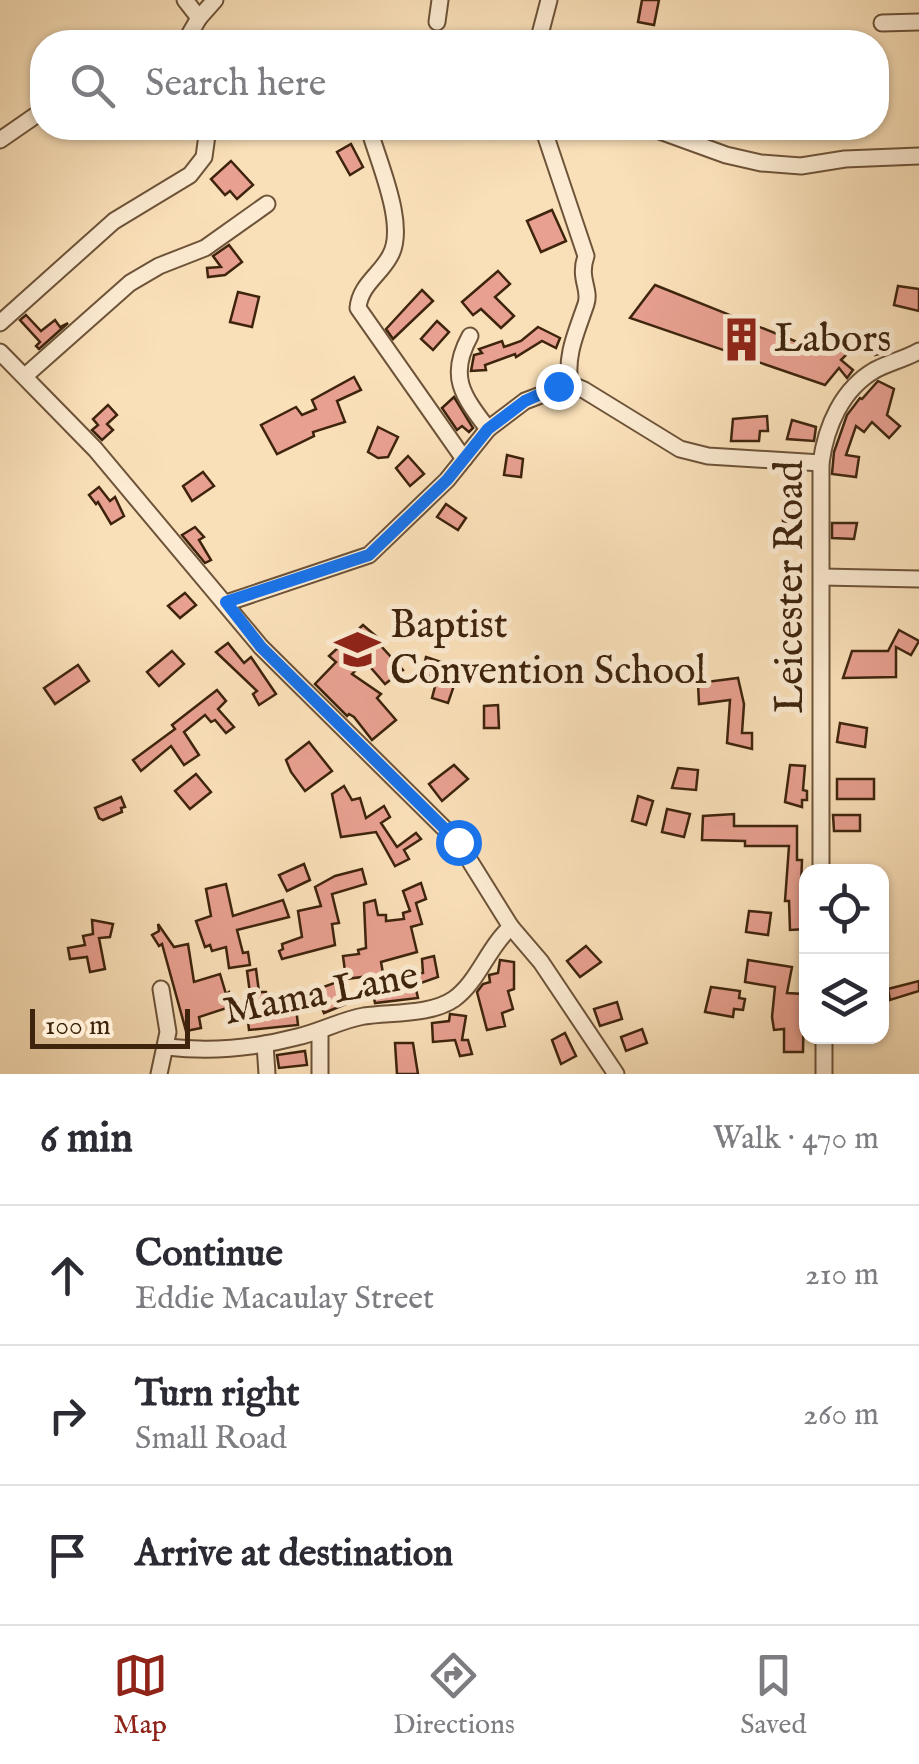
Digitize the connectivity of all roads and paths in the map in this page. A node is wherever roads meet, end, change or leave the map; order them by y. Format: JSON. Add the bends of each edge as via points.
{"nodes":[{"id":1,"x":185,"y":0,"type":"edge"},
{"id":2,"x":215,"y":0,"type":"edge"},
{"id":3,"x":440,"y":0,"type":"edge"},
{"id":4,"x":549,"y":0,"type":"edge"},
{"id":5,"x":199,"y":18,"type":"junction"},
{"id":6,"x":437,"y":22,"type":"dead end"},
{"id":7,"x":919,"y":22,"type":"edge"},
{"id":8,"x":882,"y":23,"type":"dead end"},
{"id":9,"x":192,"y":30,"type":"edge"},
{"id":10,"x":541,"y":30,"type":"edge"},
{"id":11,"x":30,"y":119,"type":"edge"},
{"id":12,"x":0,"y":140,"type":"edge"},
{"id":13,"x":206,"y":140,"type":"edge"},
{"id":14,"x":372,"y":140,"type":"edge"},
{"id":15,"x":547,"y":140,"type":"edge"},
{"id":16,"x":685,"y":140,"type":"edge"},
{"id":17,"x":919,"y":156,"type":"edge"},
{"id":18,"x":267,"y":204,"type":"dead end"},
{"id":19,"x":0,"y":323,"type":"edge"},
{"id":20,"x":470,"y":336,"type":"dead end"},
{"id":21,"x":919,"y":350,"type":"edge"},
{"id":22,"x":0,"y":352,"type":"edge"},
{"id":23,"x":25,"y":376,"type":"junction"},
{"id":24,"x":570,"y":384,"type":"junction"},
{"id":25,"x":488,"y":429,"type":"junction"},
{"id":26,"x":464,"y":459,"type":"junction"},
{"id":27,"x":820,"y":462,"type":"junction"},
{"id":28,"x":822,"y":577,"type":"junction"},
{"id":29,"x":919,"y":579,"type":"edge"},
{"id":30,"x":226,"y":602,"type":"junction"},
{"id":31,"x":822,"y":864,"type":"edge"},
{"id":32,"x":511,"y":927,"type":"junction"},
{"id":33,"x":161,"y":989,"type":"dead end"},
{"id":34,"x":320,"y":1031,"type":"junction"},
{"id":35,"x":265,"y":1044,"type":"junction"},
{"id":36,"x":824,"y":1044,"type":"edge"},
{"id":37,"x":167,"y":1047,"type":"junction"},
{"id":38,"x":159,"y":1074,"type":"edge"},
{"id":39,"x":268,"y":1074,"type":"edge"},
{"id":40,"x":320,"y":1074,"type":"edge"},
{"id":41,"x":616,"y":1074,"type":"edge"},
{"id":42,"x":824,"y":1074,"type":"edge"}],
"edges":[{"from":1,"to":5,"type":"street"},
{"from":2,"to":5,"type":"street"},
{"from":3,"to":6,"type":"street"},
{"from":4,"to":10,"type":"street"},
{"from":5,"to":9,"type":"street"},
{"from":7,"to":8,"type":"street"},
{"from":11,"to":12,"type":"street"},
{"from":13,"to":19,"type":"street","via":[[204,157],[190,175],[127,210]]},
{"from":14,"to":26,"type":"street","via":[[397,240],[358,308]]},
{"from":15,"to":24,"type":"street","via":[[586,256],[581,272],[588,300],[574,334]]},
{"from":16,"to":17,"type":"street","via":[[726,155],[802,166]]},
{"from":18,"to":23,"type":"street","via":[[205,248],[130,284]]},
{"from":20,"to":25,"type":"street","via":[[459,377]]},
{"from":21,"to":27,"type":"street","name":"Leicester Road","via":[[851,389],[827,431]]},
{"from":22,"to":23,"type":"street"},
{"from":23,"to":30,"type":"street"},
{"from":24,"to":25,"type":"street","via":[[525,401]]},
{"from":24,"to":27,"type":"street","via":[[680,448],[708,456]]},
{"from":25,"to":26,"type":"street"},
{"from":26,"to":30,"type":"street","via":[[369,555]]},
{"from":27,"to":28,"type":"street","name":"Leicester Road"},
{"from":28,"to":29,"type":"street"},
{"from":28,"to":31,"type":"street","name":"Leicester Road"},
{"from":30,"to":32,"type":"street","via":[[261,647],[449,832]]},
{"from":32,"to":34,"type":"street","name":"Mama Lane","via":[[446,1004],[361,1017]]},
{"from":32,"to":41,"type":"street"},
{"from":33,"to":37,"type":"street"},
{"from":34,"to":35,"type":"street","name":"Mama Lane"},
{"from":34,"to":40,"type":"street"},
{"from":35,"to":37,"type":"street","name":"Mama Lane"},
{"from":35,"to":39,"type":"street"},
{"from":36,"to":42,"type":"street"},
{"from":37,"to":38,"type":"street"}]}
